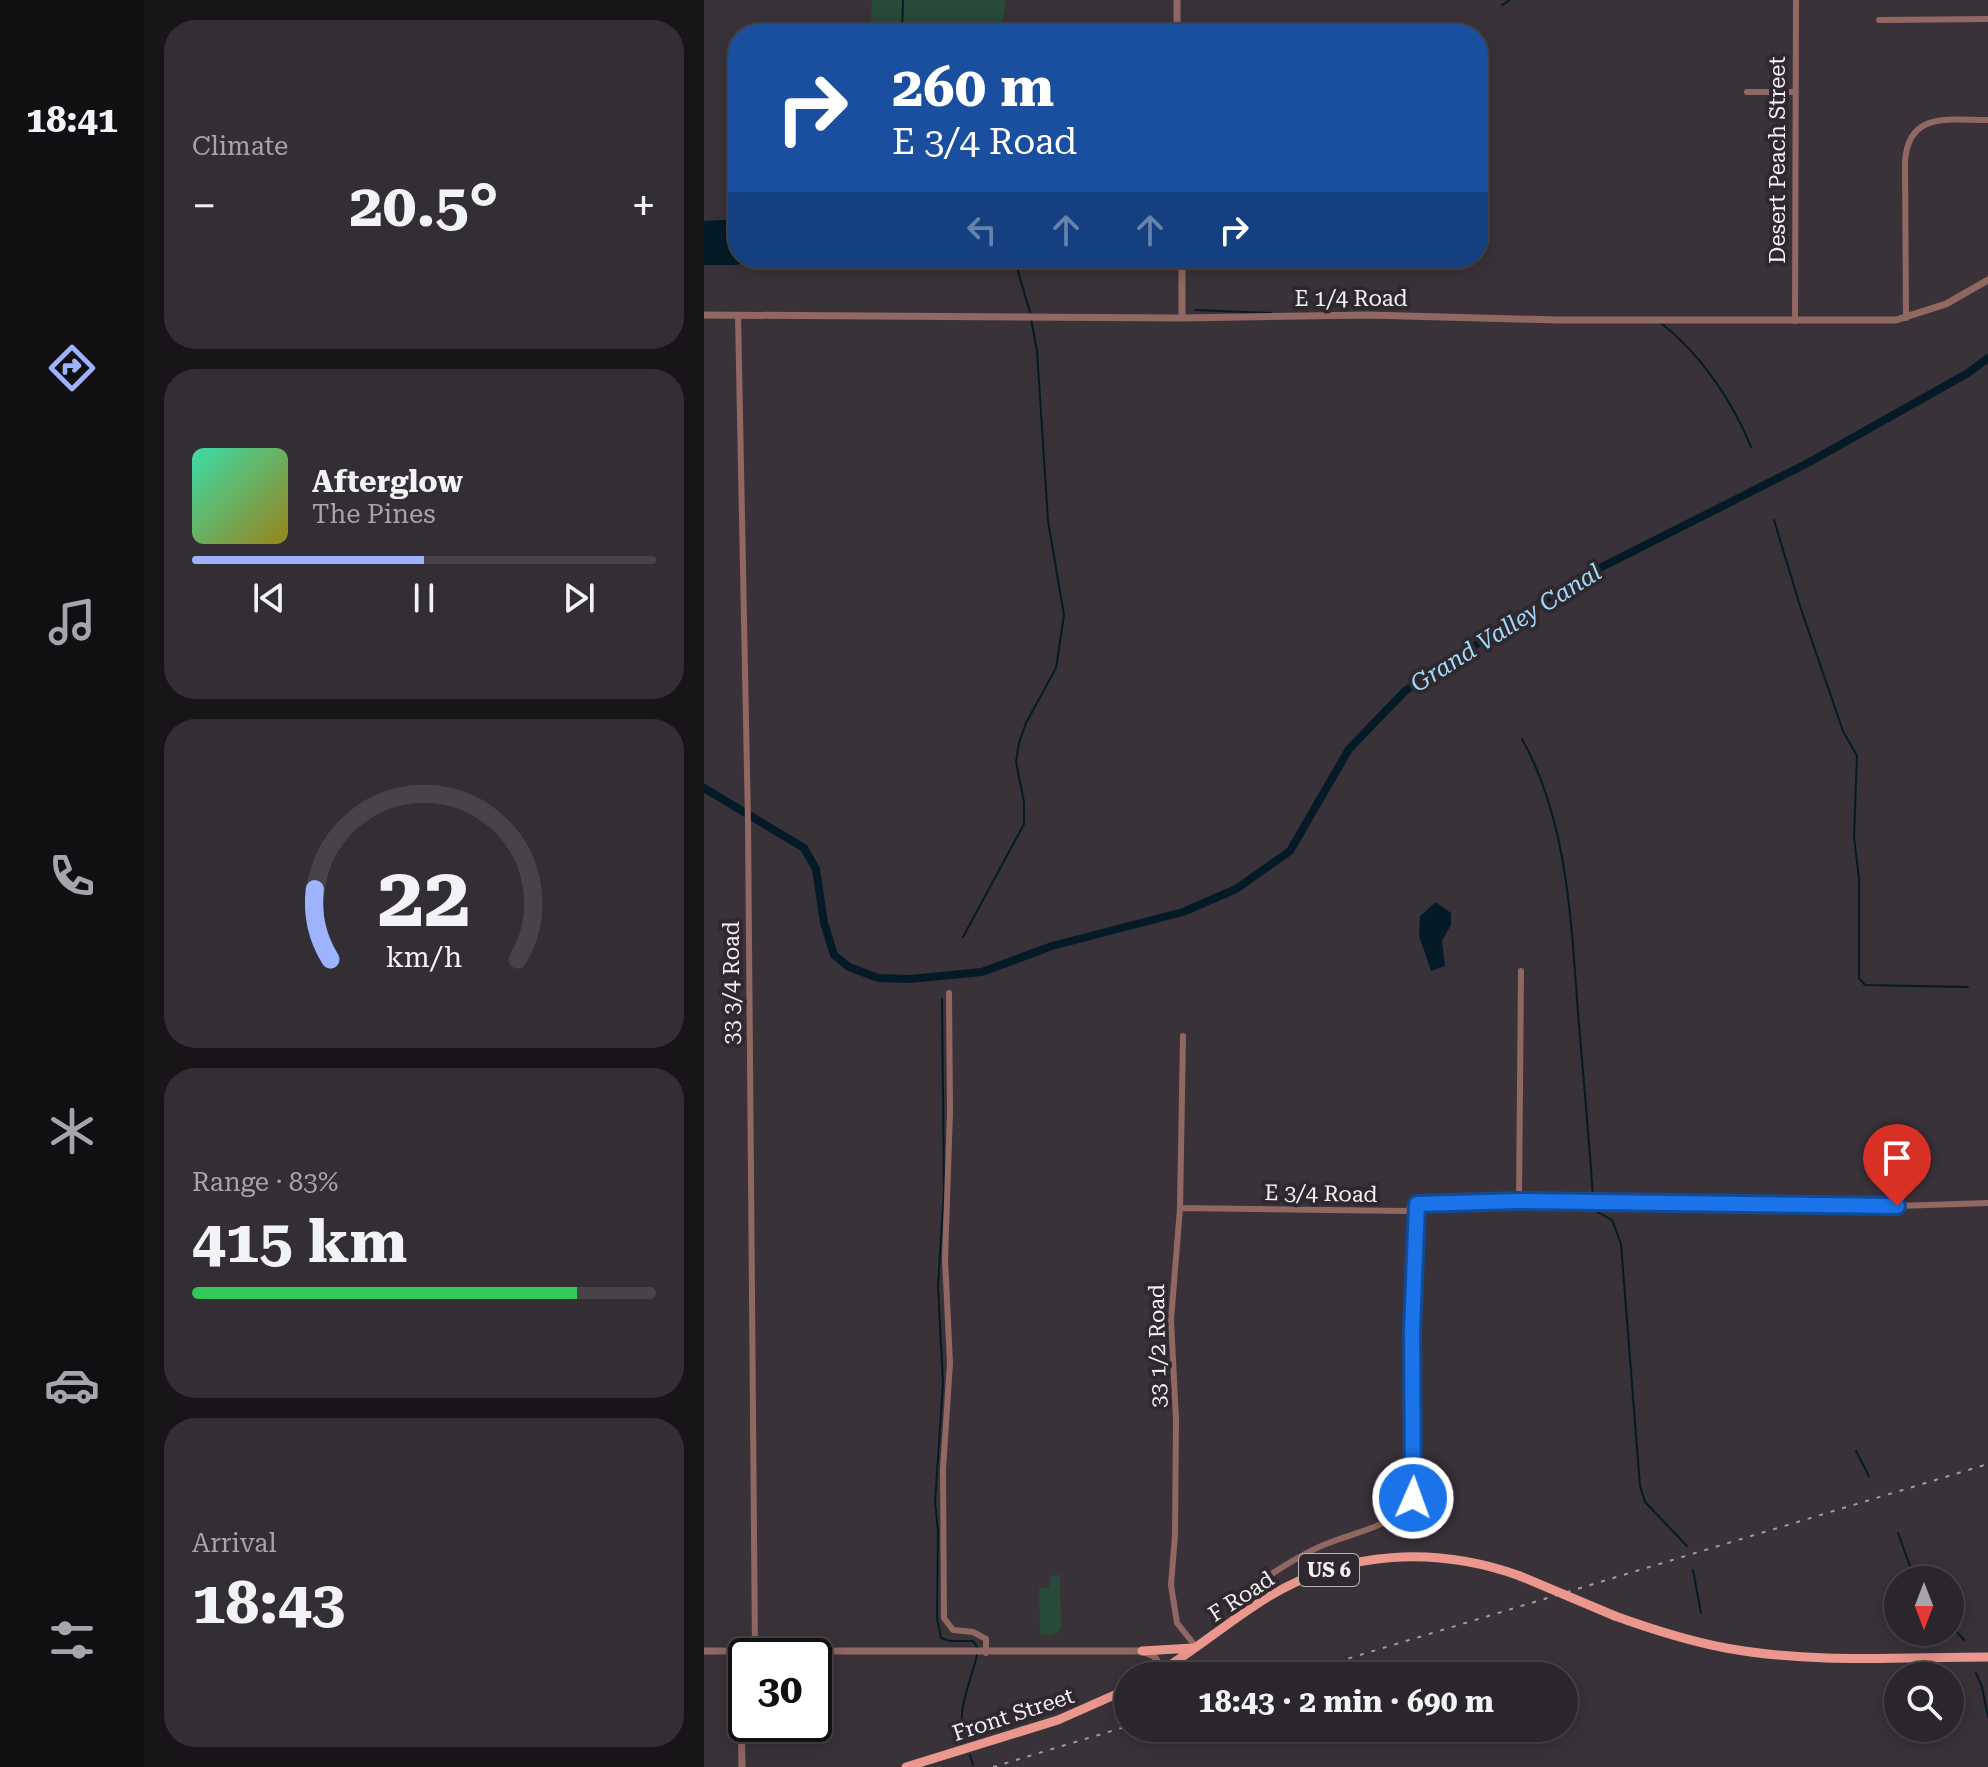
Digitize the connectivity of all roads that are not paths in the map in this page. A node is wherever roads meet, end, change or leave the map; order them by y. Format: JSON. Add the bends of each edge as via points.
{"nodes":[{"id":1,"x":1177,"y":0,"type":"edge"},
{"id":2,"x":1796,"y":0,"type":"edge"},
{"id":3,"x":1988,"y":19,"type":"edge"},
{"id":4,"x":1879,"y":20,"type":"dead end"},
{"id":5,"x":1177,"y":24,"type":"edge"},
{"id":6,"x":1747,"y":92,"type":"dead end"},
{"id":7,"x":1796,"y":92,"type":"junction"},
{"id":8,"x":1988,"y":120,"type":"edge"},
{"id":9,"x":1182,"y":268,"type":"edge"},
{"id":10,"x":1988,"y":280,"type":"edge"},
{"id":11,"x":704,"y":315,"type":"edge"},
{"id":12,"x":738,"y":315,"type":"junction"},
{"id":13,"x":1182,"y":318,"type":"junction"},
{"id":14,"x":1906,"y":318,"type":"junction"},
{"id":15,"x":1795,"y":321,"type":"junction"},
{"id":16,"x":1521,"y":971,"type":"dead end"},
{"id":17,"x":949,"y":993,"type":"dead end"},
{"id":18,"x":1183,"y":1036,"type":"dead end"},
{"id":19,"x":1519,"y":1201,"type":"junction"},
{"id":20,"x":1988,"y":1203,"type":"edge"},
{"id":21,"x":1417,"y":1204,"type":"junction"},
{"id":22,"x":1180,"y":1208,"type":"junction"},
{"id":23,"x":1233,"y":1622,"type":"junction"},
{"id":24,"x":755,"y":1638,"type":"edge"},
{"id":25,"x":1197,"y":1648,"type":"junction"},
{"id":26,"x":704,"y":1651,"type":"edge"},
{"id":27,"x":728,"y":1651,"type":"edge"},
{"id":28,"x":1142,"y":1651,"type":"junction"},
{"id":29,"x":832,"y":1652,"type":"edge"},
{"id":30,"x":986,"y":1653,"type":"junction"},
{"id":31,"x":1988,"y":1657,"type":"edge"},
{"id":32,"x":1158,"y":1662,"type":"edge"},
{"id":33,"x":1175,"y":1662,"type":"edge"},
{"id":34,"x":1114,"y":1695,"type":"edge"},
{"id":35,"x":742,"y":1742,"type":"edge"},
{"id":36,"x":742,"y":1767,"type":"edge"},
{"id":37,"x":906,"y":1767,"type":"edge"}],
"edges":[{"from":1,"to":5,"type":"street"},
{"from":2,"to":7,"type":"street","name":"Desert Peach Street"},
{"from":3,"to":4,"type":"street"},
{"from":6,"to":7,"type":"street"},
{"from":7,"to":15,"type":"street","name":"Desert Peach Street"},
{"from":8,"to":14,"type":"street","via":[[1928,123],[1916,129],[1907,144]]},
{"from":9,"to":13,"type":"street"},
{"from":10,"to":14,"type":"street","name":"E 1/4 Road","via":[[1946,304]]},
{"from":11,"to":12,"type":"street","name":"E 1/4 Road"},
{"from":12,"to":13,"type":"street","name":"E 1/4 Road"},
{"from":12,"to":24,"type":"street","name":"33 3/4 Road"},
{"from":13,"to":15,"type":"street","name":"E 1/4 Road"},
{"from":14,"to":15,"type":"street","name":"E 1/4 Road"},
{"from":16,"to":19,"type":"street"},
{"from":17,"to":30,"type":"street","via":[[944,1618],[953,1630],[986,1639]]},
{"from":18,"to":22,"type":"street","name":"33 1/2 Road"},
{"from":19,"to":20,"type":"street","name":"E 3/4 Road"},
{"from":19,"to":21,"type":"street","name":"E 3/4 Road"},
{"from":21,"to":22,"type":"street","name":"E 3/4 Road","via":[[1406,1211]]},
{"from":21,"to":23,"type":"street","via":[[1413,1498],[1394,1519],[1325,1544],[1263,1579],[1235,1605]]},
{"from":22,"to":25,"type":"street","name":"33 1/2 Road","via":[[1171,1320],[1176,1420],[1171,1585],[1177,1623]]},
{"from":23,"to":25,"type":"main road","name":"F Road","number":"US 6"},
{"from":23,"to":31,"type":"main road","name":"F Road","number":"US 6","bridge":true,"via":[[1290,1585],[1341,1566],[1397,1556],[1446,1557],[1485,1564],[1615,1616],[1725,1648],[1829,1658]]},
{"from":25,"to":28,"type":"main road"},
{"from":25,"to":33,"type":"main road","name":"F Road","number":"US 6"},
{"from":26,"to":27,"type":"street"},
{"from":28,"to":30,"type":"street"},
{"from":28,"to":32,"type":"street"},
{"from":29,"to":30,"type":"street"},
{"from":34,"to":37,"type":"main road","name":"Front Street","via":[[1058,1720]]},
{"from":35,"to":36,"type":"street"}]}
